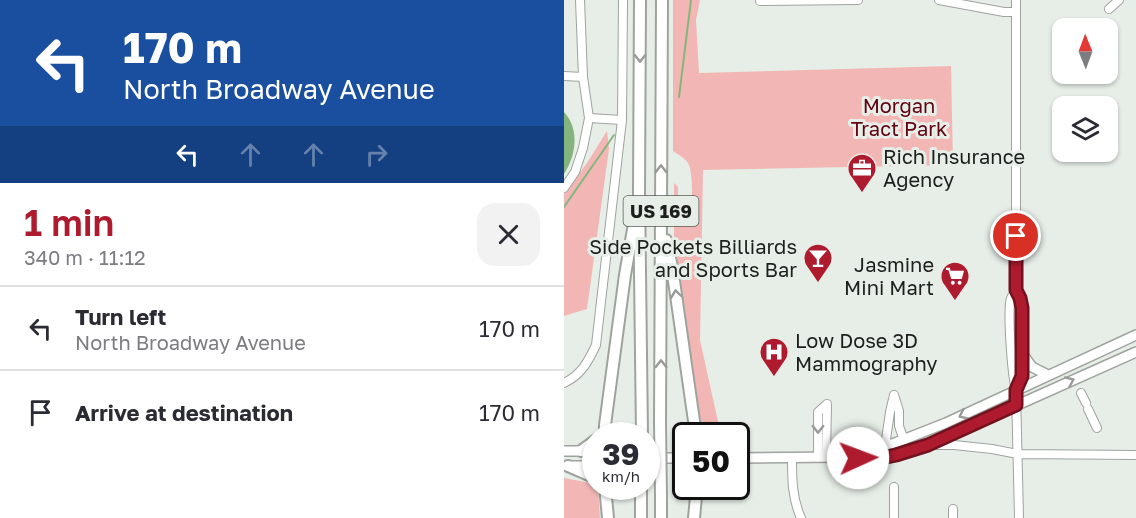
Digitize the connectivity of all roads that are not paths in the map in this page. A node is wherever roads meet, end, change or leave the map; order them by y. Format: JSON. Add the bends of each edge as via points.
{"nodes":[{"id":1,"x":580,"y":0,"type":"edge"},
{"id":2,"x":623,"y":0,"type":"edge"},
{"id":3,"x":640,"y":0,"type":"edge"},
{"id":4,"x":662,"y":0,"type":"edge"},
{"id":5,"x":858,"y":0,"type":"edge"},
{"id":6,"x":939,"y":0,"type":"edge"},
{"id":7,"x":1016,"y":0,"type":"edge"},
{"id":8,"x":1119,"y":0,"type":"edge"},
{"id":9,"x":760,"y":1,"type":"edge"},
{"id":10,"x":1109,"y":9,"type":"dead end"},
{"id":11,"x":1016,"y":12,"type":"junction"},
{"id":12,"x":564,"y":76,"type":"edge"},
{"id":13,"x":583,"y":77,"type":"junction"},
{"id":14,"x":589,"y":118,"type":"junction"},
{"id":15,"x":622,"y":120,"type":"junction"},
{"id":16,"x":564,"y":188,"type":"edge"},
{"id":17,"x":639,"y":191,"type":"junction"},
{"id":18,"x":661,"y":223,"type":"junction"},
{"id":19,"x":1016,"y":290,"type":"junction"},
{"id":20,"x":1136,"y":335,"type":"edge"},
{"id":21,"x":1021,"y":352,"type":"junction"},
{"id":22,"x":1136,"y":352,"type":"edge"},
{"id":23,"x":1048,"y":375,"type":"junction"},
{"id":24,"x":564,"y":383,"type":"edge"},
{"id":25,"x":1016,"y":390,"type":"junction"},
{"id":26,"x":1081,"y":393,"type":"dead end"},
{"id":27,"x":1016,"y":405,"type":"junction"},
{"id":28,"x":604,"y":422,"type":"edge"},
{"id":29,"x":642,"y":422,"type":"edge"},
{"id":30,"x":694,"y":422,"type":"edge"},
{"id":31,"x":1097,"y":428,"type":"dead end"},
{"id":32,"x":904,"y":441,"type":"junction"},
{"id":33,"x":928,"y":445,"type":"junction"},
{"id":34,"x":885,"y":446,"type":"junction"},
{"id":35,"x":564,"y":451,"type":"edge"},
{"id":36,"x":581,"y":451,"type":"edge"},
{"id":37,"x":1018,"y":454,"type":"junction"},
{"id":38,"x":1136,"y":455,"type":"edge"},
{"id":39,"x":843,"y":456,"type":"junction"},
{"id":40,"x":750,"y":458,"type":"edge"},
{"id":41,"x":792,"y":458,"type":"junction"},
{"id":42,"x":822,"y":458,"type":"junction"},
{"id":43,"x":566,"y":466,"type":"edge"},
{"id":44,"x":582,"y":466,"type":"edge"},
{"id":45,"x":582,"y":472,"type":"edge"},
{"id":46,"x":894,"y":487,"type":"dead end"},
{"id":47,"x":606,"y":500,"type":"edge"},
{"id":48,"x":641,"y":500,"type":"edge"},
{"id":49,"x":696,"y":500,"type":"edge"},
{"id":50,"x":608,"y":518,"type":"edge"},
{"id":51,"x":641,"y":518,"type":"edge"},
{"id":52,"x":661,"y":518,"type":"edge"},
{"id":53,"x":694,"y":518,"type":"edge"},
{"id":54,"x":801,"y":518,"type":"edge"},
{"id":55,"x":894,"y":518,"type":"edge"},
{"id":56,"x":1019,"y":518,"type":"edge"}],
"edges":[{"from":1,"to":13,"type":"street"},
{"from":2,"to":15,"type":"street"},
{"from":3,"to":17,"type":"highway","number":"US 169","one_way":true},
{"from":18,"to":4,"type":"highway","number":"US 169","one_way":true},
{"from":5,"to":9,"type":"street"},
{"from":6,"to":11,"type":"street"},
{"from":7,"to":11,"type":"street"},
{"from":8,"to":10,"type":"street"},
{"from":11,"to":19,"type":"street"},
{"from":12,"to":13,"type":"street"},
{"from":13,"to":14,"type":"street"},
{"from":14,"to":15,"type":"street"},
{"from":14,"to":16,"type":"street","via":[[583,147]]},
{"from":15,"to":24,"type":"street","via":[[596,345],[586,366]]},
{"from":17,"to":28,"type":"highway"},
{"from":17,"to":29,"type":"highway","number":"US 169"},
{"from":30,"to":18,"type":"highway","one_way":true,"via":[[672,267]]},
{"from":52,"to":18,"type":"highway","number":"US 169","one_way":true,"bridge":true},
{"from":19,"to":21,"type":"street","via":[[1022,308]]},
{"from":19,"to":25,"type":"street","via":[[1011,299],[1010,318]]},
{"from":20,"to":23,"type":"main road"},
{"from":21,"to":23,"type":"main road","via":[[1032,367]]},
{"from":21,"to":25,"type":"street","via":[[1022,376]]},
{"from":27,"to":22,"type":"main road","one_way":true},
{"from":23,"to":25,"type":"main road"},
{"from":25,"to":27,"type":"street"},
{"from":25,"to":32,"type":"main road","one_way":true},
{"from":26,"to":31,"type":"street"},
{"from":27,"to":33,"type":"main road"},
{"from":27,"to":37,"type":"street"},
{"from":32,"to":34,"type":"main road"},
{"from":32,"to":34,"type":"street","via":[[894,395]]},
{"from":33,"to":37,"type":"street"},
{"from":33,"to":39,"type":"main road","via":[[877,459]]},
{"from":34,"to":39,"type":"main road"},
{"from":35,"to":36,"type":"main road"},
{"from":37,"to":38,"type":"street"},
{"from":37,"to":56,"type":"street"},
{"from":39,"to":42,"type":"main road"},
{"from":40,"to":41,"type":"main road"},
{"from":41,"to":42,"type":"main road"},
{"from":41,"to":54,"type":"street","via":[[792,490]]},
{"from":42,"to":42,"type":"street","one_way":true,"via":[[827,404],[818,412]]},
{"from":43,"to":44,"type":"main road"},
{"from":43,"to":45,"type":"highway"},
{"from":46,"to":55,"type":"street"},
{"from":47,"to":50,"type":"highway"},
{"from":48,"to":51,"type":"highway"},
{"from":49,"to":53,"type":"highway"}]}
